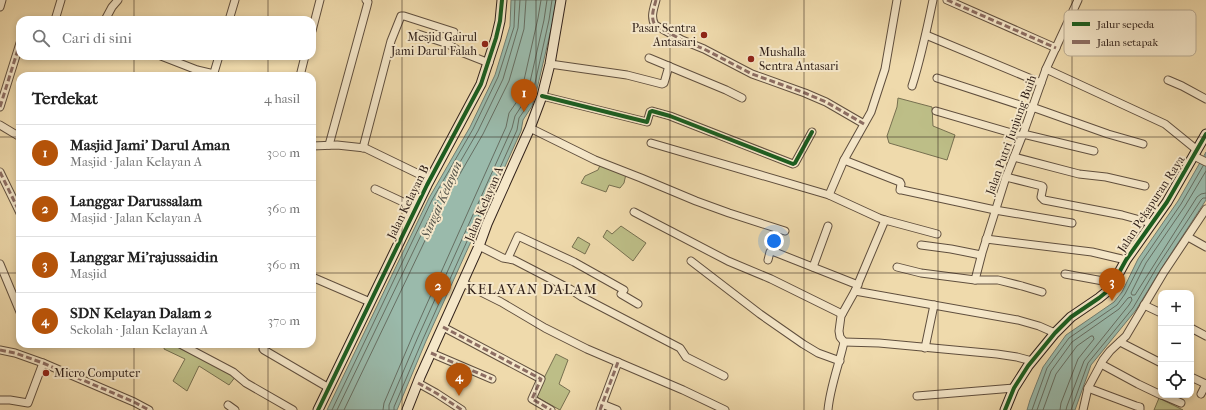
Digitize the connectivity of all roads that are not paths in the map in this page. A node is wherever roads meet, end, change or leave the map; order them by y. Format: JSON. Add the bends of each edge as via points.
{"nodes":[{"id":1,"x":2,"y":0,"type":"edge"},
{"id":2,"x":61,"y":0,"type":"edge"},
{"id":3,"x":118,"y":0,"type":"edge"},
{"id":4,"x":235,"y":0,"type":"edge"},
{"id":5,"x":320,"y":0,"type":"edge"},
{"id":6,"x":366,"y":0,"type":"edge"},
{"id":7,"x":502,"y":0,"type":"edge"},
{"id":8,"x":561,"y":0,"type":"edge"},
{"id":9,"x":656,"y":0,"type":"edge"},
{"id":10,"x":897,"y":0,"type":"edge"},
{"id":11,"x":933,"y":0,"type":"edge"},
{"id":12,"x":947,"y":0,"type":"edge"},
{"id":13,"x":1078,"y":0,"type":"edge"},
{"id":14,"x":0,"y":7,"type":"edge"},
{"id":15,"x":1073,"y":10,"type":"edge"},
{"id":16,"x":56,"y":16,"type":"edge"},
{"id":17,"x":107,"y":16,"type":"edge"},
{"id":18,"x":230,"y":16,"type":"edge"},
{"id":19,"x":316,"y":16,"type":"edge"},
{"id":20,"x":1064,"y":31,"type":"edge"},
{"id":21,"x":454,"y":32,"type":"dead end"},
{"id":22,"x":418,"y":34,"type":"dead end"},
{"id":23,"x":926,"y":35,"type":"junction"},
{"id":24,"x":1056,"y":48,"type":"junction"},
{"id":25,"x":16,"y":56,"type":"edge"},
{"id":26,"x":649,"y":58,"type":"dead end"},
{"id":27,"x":172,"y":60,"type":"edge"},
{"id":28,"x":218,"y":60,"type":"edge"},
{"id":29,"x":304,"y":60,"type":"edge"},
{"id":30,"x":489,"y":63,"type":"junction"},
{"id":31,"x":550,"y":64,"type":"junction"},
{"id":32,"x":669,"y":66,"type":"junction"},
{"id":33,"x":1046,"y":69,"type":"junction"},
{"id":34,"x":204,"y":72,"type":"edge"},
{"id":35,"x":214,"y":72,"type":"edge"},
{"id":36,"x":301,"y":72,"type":"edge"},
{"id":37,"x":937,"y":78,"type":"dead end"},
{"id":38,"x":1168,"y":80,"type":"dead end"},
{"id":39,"x":1041,"y":83,"type":"junction"},
{"id":40,"x":912,"y":86,"type":"dead end"},
{"id":41,"x":542,"y":96,"type":"junction"},
{"id":42,"x":742,"y":98,"type":"dead end"},
{"id":43,"x":1206,"y":99,"type":"edge"},
{"id":44,"x":0,"y":107,"type":"edge"},
{"id":45,"x":1032,"y":108,"type":"junction"},
{"id":46,"x":936,"y":111,"type":"dead end"},
{"id":47,"x":864,"y":124,"type":"junction"},
{"id":48,"x":0,"y":125,"type":"edge"},
{"id":49,"x":530,"y":128,"type":"junction"},
{"id":50,"x":812,"y":132,"type":"dead end"},
{"id":51,"x":16,"y":134,"type":"edge"},
{"id":52,"x":1206,"y":134,"type":"edge"},
{"id":53,"x":1023,"y":135,"type":"junction"},
{"id":54,"x":651,"y":143,"type":"dead end"},
{"id":55,"x":1143,"y":144,"type":"dead end"},
{"id":56,"x":329,"y":145,"type":"junction"},
{"id":57,"x":316,"y":146,"type":"edge"},
{"id":58,"x":362,"y":148,"type":"junction"},
{"id":59,"x":1094,"y":151,"type":"dead end"},
{"id":60,"x":1014,"y":157,"type":"junction"},
{"id":61,"x":1199,"y":157,"type":"edge"},
{"id":62,"x":844,"y":160,"type":"junction"},
{"id":63,"x":0,"y":172,"type":"edge"},
{"id":64,"x":1006,"y":177,"type":"junction"},
{"id":65,"x":429,"y":180,"type":"junction"},
{"id":66,"x":1145,"y":186,"type":"dead end"},
{"id":67,"x":375,"y":189,"type":"dead end"},
{"id":68,"x":829,"y":195,"type":"junction"},
{"id":69,"x":16,"y":205,"type":"edge"},
{"id":70,"x":416,"y":208,"type":"junction"},
{"id":71,"x":1206,"y":209,"type":"edge"},
{"id":72,"x":995,"y":210,"type":"junction"},
{"id":73,"x":634,"y":212,"type":"dead end"},
{"id":74,"x":885,"y":220,"type":"junction"},
{"id":75,"x":1072,"y":223,"type":"dead end"},
{"id":76,"x":1152,"y":223,"type":"junction"},
{"id":77,"x":828,"y":226,"type":"dead end"},
{"id":78,"x":785,"y":231,"type":"dead end"},
{"id":79,"x":937,"y":234,"type":"dead end"},
{"id":80,"x":1188,"y":237,"type":"junction"},
{"id":81,"x":986,"y":239,"type":"junction"},
{"id":82,"x":921,"y":245,"type":"dead end"},
{"id":83,"x":479,"y":246,"type":"junction"},
{"id":84,"x":1206,"y":247,"type":"edge"},
{"id":85,"x":981,"y":255,"type":"junction"},
{"id":86,"x":508,"y":258,"type":"junction"},
{"id":87,"x":768,"y":260,"type":"dead end"},
{"id":88,"x":1126,"y":260,"type":"junction"},
{"id":89,"x":691,"y":261,"type":"dead end"},
{"id":90,"x":0,"y":264,"type":"edge"},
{"id":91,"x":813,"y":267,"type":"junction"},
{"id":92,"x":897,"y":267,"type":"dead end"},
{"id":93,"x":1065,"y":274,"type":"dead end"},
{"id":94,"x":316,"y":279,"type":"edge"},
{"id":95,"x":975,"y":280,"type":"junction"},
{"id":96,"x":462,"y":282,"type":"junction"},
{"id":97,"x":1114,"y":283,"type":"junction"},
{"id":98,"x":857,"y":288,"type":"junction"},
{"id":99,"x":1042,"y":292,"type":"dead end"},
{"id":100,"x":16,"y":302,"type":"edge"},
{"id":101,"x":370,"y":302,"type":"junction"},
{"id":102,"x":638,"y":304,"type":"dead end"},
{"id":103,"x":934,"y":305,"type":"junction"},
{"id":104,"x":1144,"y":305,"type":"junction"},
{"id":105,"x":1158,"y":312,"type":"edge"},
{"id":106,"x":842,"y":314,"type":"junction"},
{"id":107,"x":443,"y":327,"type":"junction"},
{"id":108,"x":1194,"y":330,"type":"edge"},
{"id":109,"x":1055,"y":333,"type":"junction"},
{"id":110,"x":1206,"y":336,"type":"edge"},
{"id":111,"x":844,"y":342,"type":"junction"},
{"id":112,"x":1120,"y":342,"type":"junction"},
{"id":113,"x":188,"y":348,"type":"edge"},
{"id":114,"x":264,"y":348,"type":"edge"},
{"id":115,"x":925,"y":348,"type":"junction"},
{"id":116,"x":0,"y":350,"type":"edge"},
{"id":117,"x":431,"y":353,"type":"junction"},
{"id":118,"x":840,"y":361,"type":"junction"},
{"id":119,"x":1032,"y":361,"type":"junction"},
{"id":120,"x":618,"y":362,"type":"junction"},
{"id":121,"x":1159,"y":362,"type":"edge"},
{"id":122,"x":43,"y":363,"type":"junction"},
{"id":123,"x":1101,"y":364,"type":"junction"},
{"id":124,"x":724,"y":376,"type":"dead end"},
{"id":125,"x":492,"y":378,"type":"dead end"},
{"id":126,"x":1194,"y":378,"type":"edge"},
{"id":127,"x":418,"y":383,"type":"junction"},
{"id":128,"x":1206,"y":384,"type":"edge"},
{"id":129,"x":329,"y":388,"type":"junction"},
{"id":130,"x":1014,"y":388,"type":"junction"},
{"id":131,"x":1088,"y":388,"type":"junction"},
{"id":132,"x":1158,"y":393,"type":"edge"},
{"id":133,"x":1201,"y":394,"type":"dead end"},
{"id":134,"x":917,"y":396,"type":"dead end"},
{"id":135,"x":1169,"y":398,"type":"edge"},
{"id":136,"x":0,"y":400,"type":"edge"},
{"id":137,"x":1181,"y":403,"type":"dead end"},
{"id":138,"x":228,"y":405,"type":"dead end"},
{"id":139,"x":27,"y":406,"type":"edge"},
{"id":140,"x":601,"y":407,"type":"edge"},
{"id":141,"x":148,"y":410,"type":"edge"},
{"id":142,"x":235,"y":410,"type":"edge"},
{"id":143,"x":293,"y":410,"type":"edge"},
{"id":144,"x":318,"y":410,"type":"edge"},
{"id":145,"x":407,"y":410,"type":"edge"},
{"id":146,"x":462,"y":410,"type":"edge"},
{"id":147,"x":551,"y":410,"type":"edge"},
{"id":148,"x":617,"y":410,"type":"edge"},
{"id":149,"x":725,"y":410,"type":"edge"},
{"id":150,"x":828,"y":410,"type":"edge"},
{"id":151,"x":1005,"y":410,"type":"edge"},
{"id":152,"x":1083,"y":410,"type":"edge"},
{"id":153,"x":1140,"y":410,"type":"edge"}],
"edges":[{"from":1,"to":14,"type":"street"},
{"from":2,"to":16,"type":"street"},
{"from":3,"to":17,"type":"street"},
{"from":4,"to":18,"type":"street"},
{"from":5,"to":19,"type":"street"},
{"from":6,"to":56,"type":"street","via":[[368,6]]},
{"from":7,"to":30,"type":"street","name":"Jalan Kelayan B","via":[[500,21]]},
{"from":8,"to":31,"type":"street","name":"Jalan Kelayan A"},
{"from":9,"to":47,"type":"street","via":[[653,15],[655,25],[752,74],[826,102]]},
{"from":10,"to":47,"type":"street","via":[[885,69],[871,112]]},
{"from":11,"to":23,"type":"street"},
{"from":12,"to":24,"type":"street"},
{"from":13,"to":15,"type":"street","name":"Jalan Putri Junjung Buih"},
{"from":20,"to":24,"type":"street","name":"Jalan Putri Junjung Buih"},
{"from":21,"to":58,"type":"street","via":[[401,16],[391,41]]},
{"from":22,"to":30,"type":"street","via":[[448,44]]},
{"from":23,"to":39,"type":"street"},
{"from":23,"to":40,"type":"street"},
{"from":24,"to":33,"type":"street","name":"Jalan Putri Junjung Buih"},
{"from":25,"to":44,"type":"street"},
{"from":26,"to":32,"type":"street"},
{"from":27,"to":34,"type":"street"},
{"from":28,"to":35,"type":"street"},
{"from":29,"to":36,"type":"street"},
{"from":30,"to":65,"type":"street","name":"Jalan Kelayan B","via":[[481,84]]},
{"from":31,"to":32,"type":"street","via":[[627,74],[662,84]]},
{"from":31,"to":41,"type":"street","name":"Jalan Kelayan A"},
{"from":32,"to":42,"type":"street"},
{"from":33,"to":39,"type":"street","name":"Jalan Putri Junjung Buih"},
{"from":33,"to":61,"type":"street","via":[[1165,124],[1182,137]]},
{"from":37,"to":45,"type":"street"},
{"from":38,"to":43,"type":"street"},
{"from":39,"to":45,"type":"street","name":"Jalan Putri Junjung Buih"},
{"from":41,"to":49,"type":"street","name":"Jalan Kelayan A"},
{"from":41,"to":50,"type":"street","via":[[647,122],[652,110],[793,164]]},
{"from":45,"to":53,"type":"street","name":"Jalan Putri Junjung Buih"},
{"from":45,"to":55,"type":"street"},
{"from":46,"to":53,"type":"street"},
{"from":47,"to":62,"type":"street"},
{"from":48,"to":51,"type":"street"},
{"from":49,"to":78,"type":"street","via":[[595,160],[696,201]]},
{"from":49,"to":83,"type":"street","name":"Jalan Kelayan A"},
{"from":52,"to":61,"type":"street","name":"Jalan Pekapuran Raya"},
{"from":53,"to":59,"type":"street"},
{"from":53,"to":60,"type":"street","name":"Jalan Putri Junjung Buih"},
{"from":54,"to":68,"type":"street"},
{"from":56,"to":57,"type":"street"},
{"from":56,"to":58,"type":"street"},
{"from":58,"to":65,"type":"street"},
{"from":60,"to":64,"type":"street","name":"Jalan Putri Junjung Buih"},
{"from":60,"to":66,"type":"street","via":[[1079,174]]},
{"from":61,"to":76,"type":"street","name":"Jalan Pekapuran Raya"},
{"from":62,"to":68,"type":"street"},
{"from":62,"to":72,"type":"street","via":[[900,182],[900,190]]},
{"from":63,"to":69,"type":"street"},
{"from":64,"to":72,"type":"street","name":"Jalan Putri Junjung Buih"},
{"from":64,"to":76,"type":"street","via":[[1042,186],[1041,197],[1044,200]]},
{"from":65,"to":70,"type":"street","name":"Jalan Kelayan B"},
{"from":67,"to":70,"type":"street"},
{"from":68,"to":74,"type":"street"},
{"from":70,"to":101,"type":"street","name":"Jalan Kelayan B"},
{"from":71,"to":80,"type":"street"},
{"from":72,"to":75,"type":"street"},
{"from":72,"to":81,"type":"street","name":"Jalan Putri Junjung Buih"},
{"from":73,"to":106,"type":"street"},
{"from":74,"to":79,"type":"street"},
{"from":74,"to":98,"type":"street"},
{"from":76,"to":88,"type":"street","name":"Jalan Pekapuran Raya"},
{"from":77,"to":91,"type":"street"},
{"from":80,"to":84,"type":"street"},
{"from":80,"to":104,"type":"street"},
{"from":81,"to":85,"type":"street","name":"Jalan Putri Junjung Buih"},
{"from":81,"to":88,"type":"street","via":[[1092,252]]},
{"from":82,"to":85,"type":"street"},
{"from":83,"to":86,"type":"street"},
{"from":83,"to":96,"type":"street","name":"Jalan Kelayan A"},
{"from":85,"to":95,"type":"street","name":"Jalan Putri Junjung Buih"},
{"from":86,"to":102,"type":"street","via":[[518,236],[589,270],[624,290],[621,294]]},
{"from":86,"to":124,"type":"street","via":[[680,348],[686,357]]},
{"from":87,"to":91,"type":"street","via":[[772,251]]},
{"from":88,"to":97,"type":"street","name":"Jalan Pekapuran Raya"},
{"from":89,"to":118,"type":"street","via":[[803,344]]},
{"from":90,"to":100,"type":"street"},
{"from":91,"to":98,"type":"street"},
{"from":92,"to":95,"type":"street"},
{"from":93,"to":97,"type":"street"},
{"from":94,"to":101,"type":"street"},
{"from":95,"to":99,"type":"street","via":[[998,280]]},
{"from":96,"to":107,"type":"street","name":"Jalan Kelayan A"},
{"from":96,"to":120,"type":"street","via":[[545,328]]},
{"from":97,"to":109,"type":"street","name":"Jalan Pekapuran Raya","via":[[1105,294],[1071,317]]},
{"from":98,"to":103,"type":"street"},
{"from":98,"to":106,"type":"street"},
{"from":101,"to":129,"type":"street","name":"Jalan Kelayan B"},
{"from":103,"to":109,"type":"street","via":[[1018,320]]},
{"from":103,"to":115,"type":"street"},
{"from":104,"to":105,"type":"street"},
{"from":104,"to":112,"type":"street"},
{"from":106,"to":111,"type":"street","via":[[839,331]]},
{"from":107,"to":117,"type":"street","name":"Jalan Kelayan A"},
{"from":107,"to":147,"type":"street","via":[[541,379],[532,399]]},
{"from":108,"to":110,"type":"street"},
{"from":109,"to":119,"type":"street","name":"Jalan Pekapuran Raya"},
{"from":111,"to":115,"type":"street"},
{"from":111,"to":118,"type":"street"},
{"from":112,"to":121,"type":"street"},
{"from":112,"to":123,"type":"street"},
{"from":113,"to":143,"type":"street","via":[[233,372],[246,383]]},
{"from":114,"to":129,"type":"street"},
{"from":115,"to":119,"type":"street","via":[[998,354]]},
{"from":116,"to":122,"type":"street"},
{"from":117,"to":125,"type":"street"},
{"from":117,"to":127,"type":"street","name":"Jalan Kelayan A"},
{"from":118,"to":150,"type":"street"},
{"from":119,"to":130,"type":"street","name":"Jalan Pekapuran Raya"},
{"from":120,"to":140,"type":"street"},
{"from":120,"to":149,"type":"street"},
{"from":122,"to":139,"type":"street"},
{"from":122,"to":141,"type":"street"},
{"from":123,"to":131,"type":"street"},
{"from":123,"to":132,"type":"street"},
{"from":126,"to":128,"type":"street"},
{"from":127,"to":145,"type":"street","name":"Jalan Kelayan A"},
{"from":127,"to":146,"type":"street"},
{"from":128,"to":133,"type":"street"},
{"from":129,"to":144,"type":"street","name":"Jalan Kelayan B"},
{"from":130,"to":134,"type":"street"},
{"from":130,"to":151,"type":"street","name":"Jalan Pekapuran Raya"},
{"from":131,"to":152,"type":"street"},
{"from":131,"to":153,"type":"street","via":[[1139,407]]},
{"from":135,"to":137,"type":"street"},
{"from":136,"to":139,"type":"street","via":[[10,400]]},
{"from":138,"to":142,"type":"street"},
{"from":140,"to":148,"type":"street"}]}
